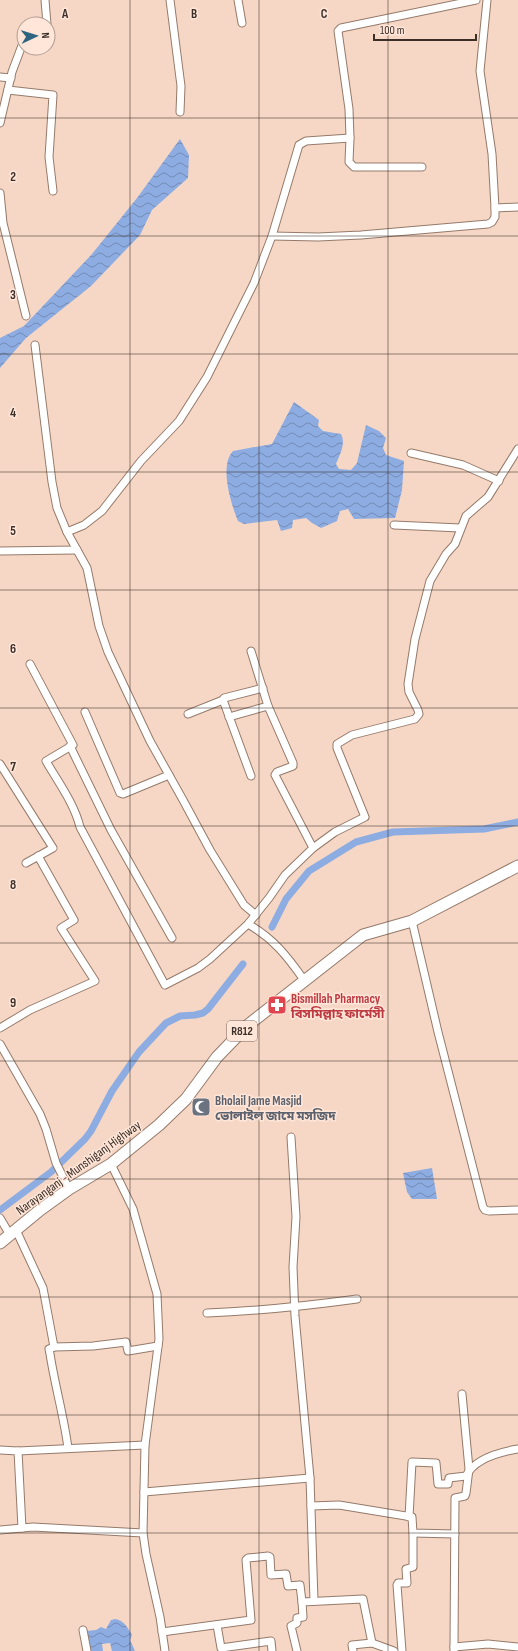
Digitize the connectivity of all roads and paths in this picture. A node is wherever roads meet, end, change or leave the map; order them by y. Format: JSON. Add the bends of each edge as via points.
{"nodes":[{"id":1,"x":45,"y":0,"type":"edge"},
{"id":2,"x":170,"y":0,"type":"edge"},
{"id":3,"x":238,"y":0,"type":"edge"},
{"id":4,"x":476,"y":0,"type":"edge"},
{"id":5,"x":486,"y":0,"type":"edge"},
{"id":6,"x":46,"y":16,"type":"edge"},
{"id":7,"x":242,"y":23,"type":"dead end"},
{"id":8,"x":19,"y":56,"type":"edge"},
{"id":9,"x":0,"y":77,"type":"edge"},
{"id":10,"x":11,"y":78,"type":"junction"},
{"id":11,"x":8,"y":90,"type":"junction"},
{"id":12,"x":180,"y":112,"type":"dead end"},
{"id":13,"x":0,"y":123,"type":"edge"},
{"id":14,"x":350,"y":138,"type":"junction"},
{"id":15,"x":422,"y":167,"type":"dead end"},
{"id":16,"x":53,"y":192,"type":"dead end"},
{"id":17,"x":0,"y":193,"type":"edge"},
{"id":18,"x":495,"y":208,"type":"junction"},
{"id":19,"x":518,"y":208,"type":"edge"},
{"id":20,"x":3,"y":234,"type":"edge"},
{"id":21,"x":272,"y":236,"type":"junction"},
{"id":22,"x":26,"y":316,"type":"dead end"},
{"id":23,"x":35,"y":345,"type":"dead end"},
{"id":24,"x":518,"y":449,"type":"edge"},
{"id":25,"x":411,"y":453,"type":"dead end"},
{"id":26,"x":499,"y":481,"type":"junction"},
{"id":27,"x":394,"y":525,"type":"dead end"},
{"id":28,"x":460,"y":528,"type":"junction"},
{"id":29,"x":67,"y":532,"type":"junction"},
{"id":30,"x":77,"y":550,"type":"junction"},
{"id":31,"x":0,"y":551,"type":"edge"},
{"id":32,"x":251,"y":651,"type":"dead end"},
{"id":33,"x":30,"y":664,"type":"dead end"},
{"id":34,"x":263,"y":688,"type":"junction"},
{"id":35,"x":223,"y":700,"type":"junction"},
{"id":36,"x":268,"y":706,"type":"junction"},
{"id":37,"x":85,"y":712,"type":"dead end"},
{"id":38,"x":188,"y":714,"type":"dead end"},
{"id":39,"x":229,"y":717,"type":"junction"},
{"id":40,"x":70,"y":746,"type":"junction"},
{"id":41,"x":0,"y":764,"type":"edge"},
{"id":42,"x":169,"y":775,"type":"junction"},
{"id":43,"x":251,"y":776,"type":"dead end"},
{"id":44,"x":313,"y":848,"type":"junction"},
{"id":45,"x":38,"y":856,"type":"junction"},
{"id":46,"x":26,"y":863,"type":"dead end"},
{"id":47,"x":518,"y":866,"type":"edge"},
{"id":48,"x":256,"y":915,"type":"junction"},
{"id":49,"x":412,"y":921,"type":"junction"},
{"id":50,"x":248,"y":924,"type":"junction"},
{"id":51,"x":172,"y":938,"type":"dead end"},
{"id":52,"x":304,"y":980,"type":"junction"},
{"id":53,"x":0,"y":1028,"type":"edge"},
{"id":54,"x":0,"y":1044,"type":"edge"},
{"id":55,"x":291,"y":1137,"type":"dead end"},
{"id":56,"x":111,"y":1164,"type":"junction"},
{"id":57,"x":69,"y":1189,"type":"junction"},
{"id":58,"x":518,"y":1210,"type":"edge"},
{"id":59,"x":0,"y":1218,"type":"edge"},
{"id":60,"x":13,"y":1233,"type":"junction"},
{"id":61,"x":0,"y":1243,"type":"edge"},
{"id":62,"x":357,"y":1298,"type":"dead end"},
{"id":63,"x":295,"y":1308,"type":"junction"},
{"id":64,"x":207,"y":1313,"type":"dead end"},
{"id":65,"x":158,"y":1346,"type":"junction"},
{"id":66,"x":54,"y":1347,"type":"junction"},
{"id":67,"x":462,"y":1394,"type":"dead end"},
{"id":68,"x":145,"y":1445,"type":"junction"},
{"id":69,"x":68,"y":1448,"type":"junction"},
{"id":70,"x":518,"y":1449,"type":"edge"},
{"id":71,"x":0,"y":1450,"type":"edge"},
{"id":72,"x":18,"y":1451,"type":"junction"},
{"id":73,"x":470,"y":1469,"type":"junction"},
{"id":74,"x":310,"y":1478,"type":"junction"},
{"id":75,"x":144,"y":1492,"type":"junction"},
{"id":76,"x":311,"y":1506,"type":"junction"},
{"id":77,"x":409,"y":1516,"type":"junction"},
{"id":78,"x":22,"y":1528,"type":"junction"},
{"id":79,"x":0,"y":1530,"type":"edge"},
{"id":80,"x":143,"y":1533,"type":"junction"},
{"id":81,"x":413,"y":1533,"type":"junction"},
{"id":82,"x":455,"y":1534,"type":"junction"},
{"id":83,"x":314,"y":1601,"type":"junction"},
{"id":84,"x":302,"y":1602,"type":"junction"},
{"id":85,"x":217,"y":1625,"type":"junction"},
{"id":86,"x":83,"y":1630,"type":"dead end"},
{"id":87,"x":162,"y":1632,"type":"junction"},
{"id":88,"x":372,"y":1643,"type":"junction"},
{"id":89,"x":518,"y":1647,"type":"edge"},
{"id":90,"x":454,"y":1649,"type":"edge"},
{"id":91,"x":86,"y":1651,"type":"edge"},
{"id":92,"x":165,"y":1651,"type":"edge"},
{"id":93,"x":272,"y":1651,"type":"edge"},
{"id":94,"x":297,"y":1651,"type":"edge"},
{"id":95,"x":353,"y":1651,"type":"edge"},
{"id":96,"x":394,"y":1651,"type":"edge"},
{"id":97,"x":402,"y":1651,"type":"edge"}],
"edges":[{"from":1,"to":6,"type":"street"},
{"from":2,"to":12,"type":"street","via":[[181,86]]},
{"from":3,"to":7,"type":"street"},
{"from":4,"to":14,"type":"street","via":[[341,28],[338,31],[349,109]]},
{"from":5,"to":18,"type":"street","via":[[480,71],[492,154]]},
{"from":8,"to":10,"type":"street"},
{"from":9,"to":10,"type":"street"},
{"from":10,"to":11,"type":"street"},
{"from":11,"to":13,"type":"street"},
{"from":11,"to":16,"type":"street","via":[[53,95],[49,157]]},
{"from":14,"to":15,"type":"street","via":[[349,162],[354,166]]},
{"from":14,"to":21,"type":"street","via":[[306,141],[300,145]]},
{"from":17,"to":20,"type":"street"},
{"from":18,"to":19,"type":"street"},
{"from":18,"to":21,"type":"street","via":[[495,218],[488,224],[361,235]]},
{"from":20,"to":22,"type":"street"},
{"from":21,"to":29,"type":"street","via":[[254,283],[207,377],[179,421],[141,461],[102,511],[84,525]]},
{"from":23,"to":29,"type":"street","via":[[52,482],[57,508]]},
{"from":24,"to":26,"type":"street"},
{"from":25,"to":26,"type":"street","via":[[463,465]]},
{"from":26,"to":28,"type":"street","via":[[488,497],[466,516]]},
{"from":27,"to":28,"type":"street"},
{"from":28,"to":44,"type":"street","via":[[455,544],[430,581],[415,639],[408,684],[419,714],[415,719],[352,735],[337,744],[365,818],[335,832]]},
{"from":29,"to":30,"type":"street"},
{"from":30,"to":31,"type":"street"},
{"from":30,"to":42,"type":"street","via":[[87,568],[99,626],[108,652]]},
{"from":32,"to":34,"type":"street"},
{"from":33,"to":40,"type":"street","via":[[73,745]]},
{"from":34,"to":35,"type":"street"},
{"from":34,"to":36,"type":"street"},
{"from":35,"to":38,"type":"street"},
{"from":35,"to":39,"type":"street"},
{"from":36,"to":39,"type":"street"},
{"from":36,"to":44,"type":"street","via":[[294,765],[275,775]]},
{"from":37,"to":42,"type":"street","via":[[120,793]]},
{"from":39,"to":43,"type":"street"},
{"from":40,"to":50,"type":"street","via":[[46,761],[165,985],[198,968]]},
{"from":40,"to":51,"type":"street","via":[[111,830]]},
{"from":41,"to":45,"type":"street","via":[[53,848]]},
{"from":42,"to":48,"type":"street","via":[[244,905]]},
{"from":44,"to":48,"type":"street","via":[[284,875]]},
{"from":45,"to":46,"type":"street"},
{"from":45,"to":53,"type":"street","via":[[74,920],[62,928],[95,980],[30,1010]]},
{"from":47,"to":49,"type":"main road","name":"Narayanganj - Munshiganj Highway","number":"R812"},
{"from":48,"to":50,"type":"street"},
{"from":49,"to":52,"type":"main road","name":"Narayanganj - Munshiganj Highway","number":"R812","via":[[363,935]]},
{"from":49,"to":58,"type":"street","via":[[483,1207],[488,1212]]},
{"from":50,"to":52,"type":"street","via":[[264,933],[282,950]]},
{"from":52,"to":56,"type":"main road","name":"Narayanganj - Munshiganj Highway","number":"R812","via":[[248,1025],[217,1057],[186,1099]]},
{"from":54,"to":57,"type":"street","via":[[40,1114],[56,1162]]},
{"from":55,"to":63,"type":"street","via":[[296,1217],[293,1267]]},
{"from":56,"to":57,"type":"main road","name":"Narayanganj - Munshiganj Highway","number":"R812"},
{"from":56,"to":65,"type":"street","via":[[133,1209],[157,1294],[160,1338]]},
{"from":57,"to":60,"type":"main road","name":"Narayanganj - Munshiganj Highway","number":"R812"},
{"from":59,"to":60,"type":"street"},
{"from":60,"to":61,"type":"main road","name":"Narayanganj - Munshiganj Highway","number":"R812"},
{"from":60,"to":66,"type":"street","via":[[43,1288]]},
{"from":62,"to":63,"type":"street"},
{"from":63,"to":64,"type":"street"},
{"from":63,"to":74,"type":"street"},
{"from":65,"to":66,"type":"street","via":[[128,1351],[126,1342]]},
{"from":65,"to":68,"type":"street"},
{"from":66,"to":69,"type":"street","via":[[50,1349],[50,1354]]},
{"from":67,"to":73,"type":"street"},
{"from":68,"to":69,"type":"street"},
{"from":68,"to":75,"type":"street"},
{"from":69,"to":72,"type":"street"},
{"from":70,"to":73,"type":"street","via":[[494,1454]]},
{"from":71,"to":72,"type":"street"},
{"from":72,"to":78,"type":"street"},
{"from":73,"to":77,"type":"street","via":[[466,1476],[449,1478],[448,1484],[438,1484],[436,1462],[412,1462]]},
{"from":73,"to":82,"type":"street","via":[[465,1496],[455,1498]]},
{"from":74,"to":75,"type":"street"},
{"from":74,"to":76,"type":"street"},
{"from":75,"to":80,"type":"street"},
{"from":76,"to":77,"type":"street","via":[[339,1506]]},
{"from":76,"to":83,"type":"street"},
{"from":77,"to":81,"type":"street","via":[[413,1518]]},
{"from":78,"to":79,"type":"street"},
{"from":78,"to":80,"type":"street"},
{"from":80,"to":87,"type":"street"},
{"from":81,"to":82,"type":"street"},
{"from":81,"to":97,"type":"street","via":[[413,1566],[406,1569],[406,1583],[397,1585]]},
{"from":82,"to":90,"type":"street"},
{"from":83,"to":84,"type":"street"},
{"from":83,"to":88,"type":"street","via":[[363,1599]]},
{"from":84,"to":85,"type":"street","via":[[300,1585],[288,1586],[286,1574],[271,1575],[269,1556],[248,1558],[246,1560],[251,1620]]},
{"from":84,"to":94,"type":"street","via":[[303,1617],[296,1618],[297,1623],[291,1626]]},
{"from":85,"to":87,"type":"street"},
{"from":85,"to":93,"type":"street","via":[[221,1648],[271,1641]]},
{"from":86,"to":91,"type":"street"},
{"from":87,"to":92,"type":"street"},
{"from":88,"to":95,"type":"street","via":[[353,1645]]},
{"from":88,"to":96,"type":"street"},
{"from":89,"to":90,"type":"street","via":[[488,1644]]}]}
